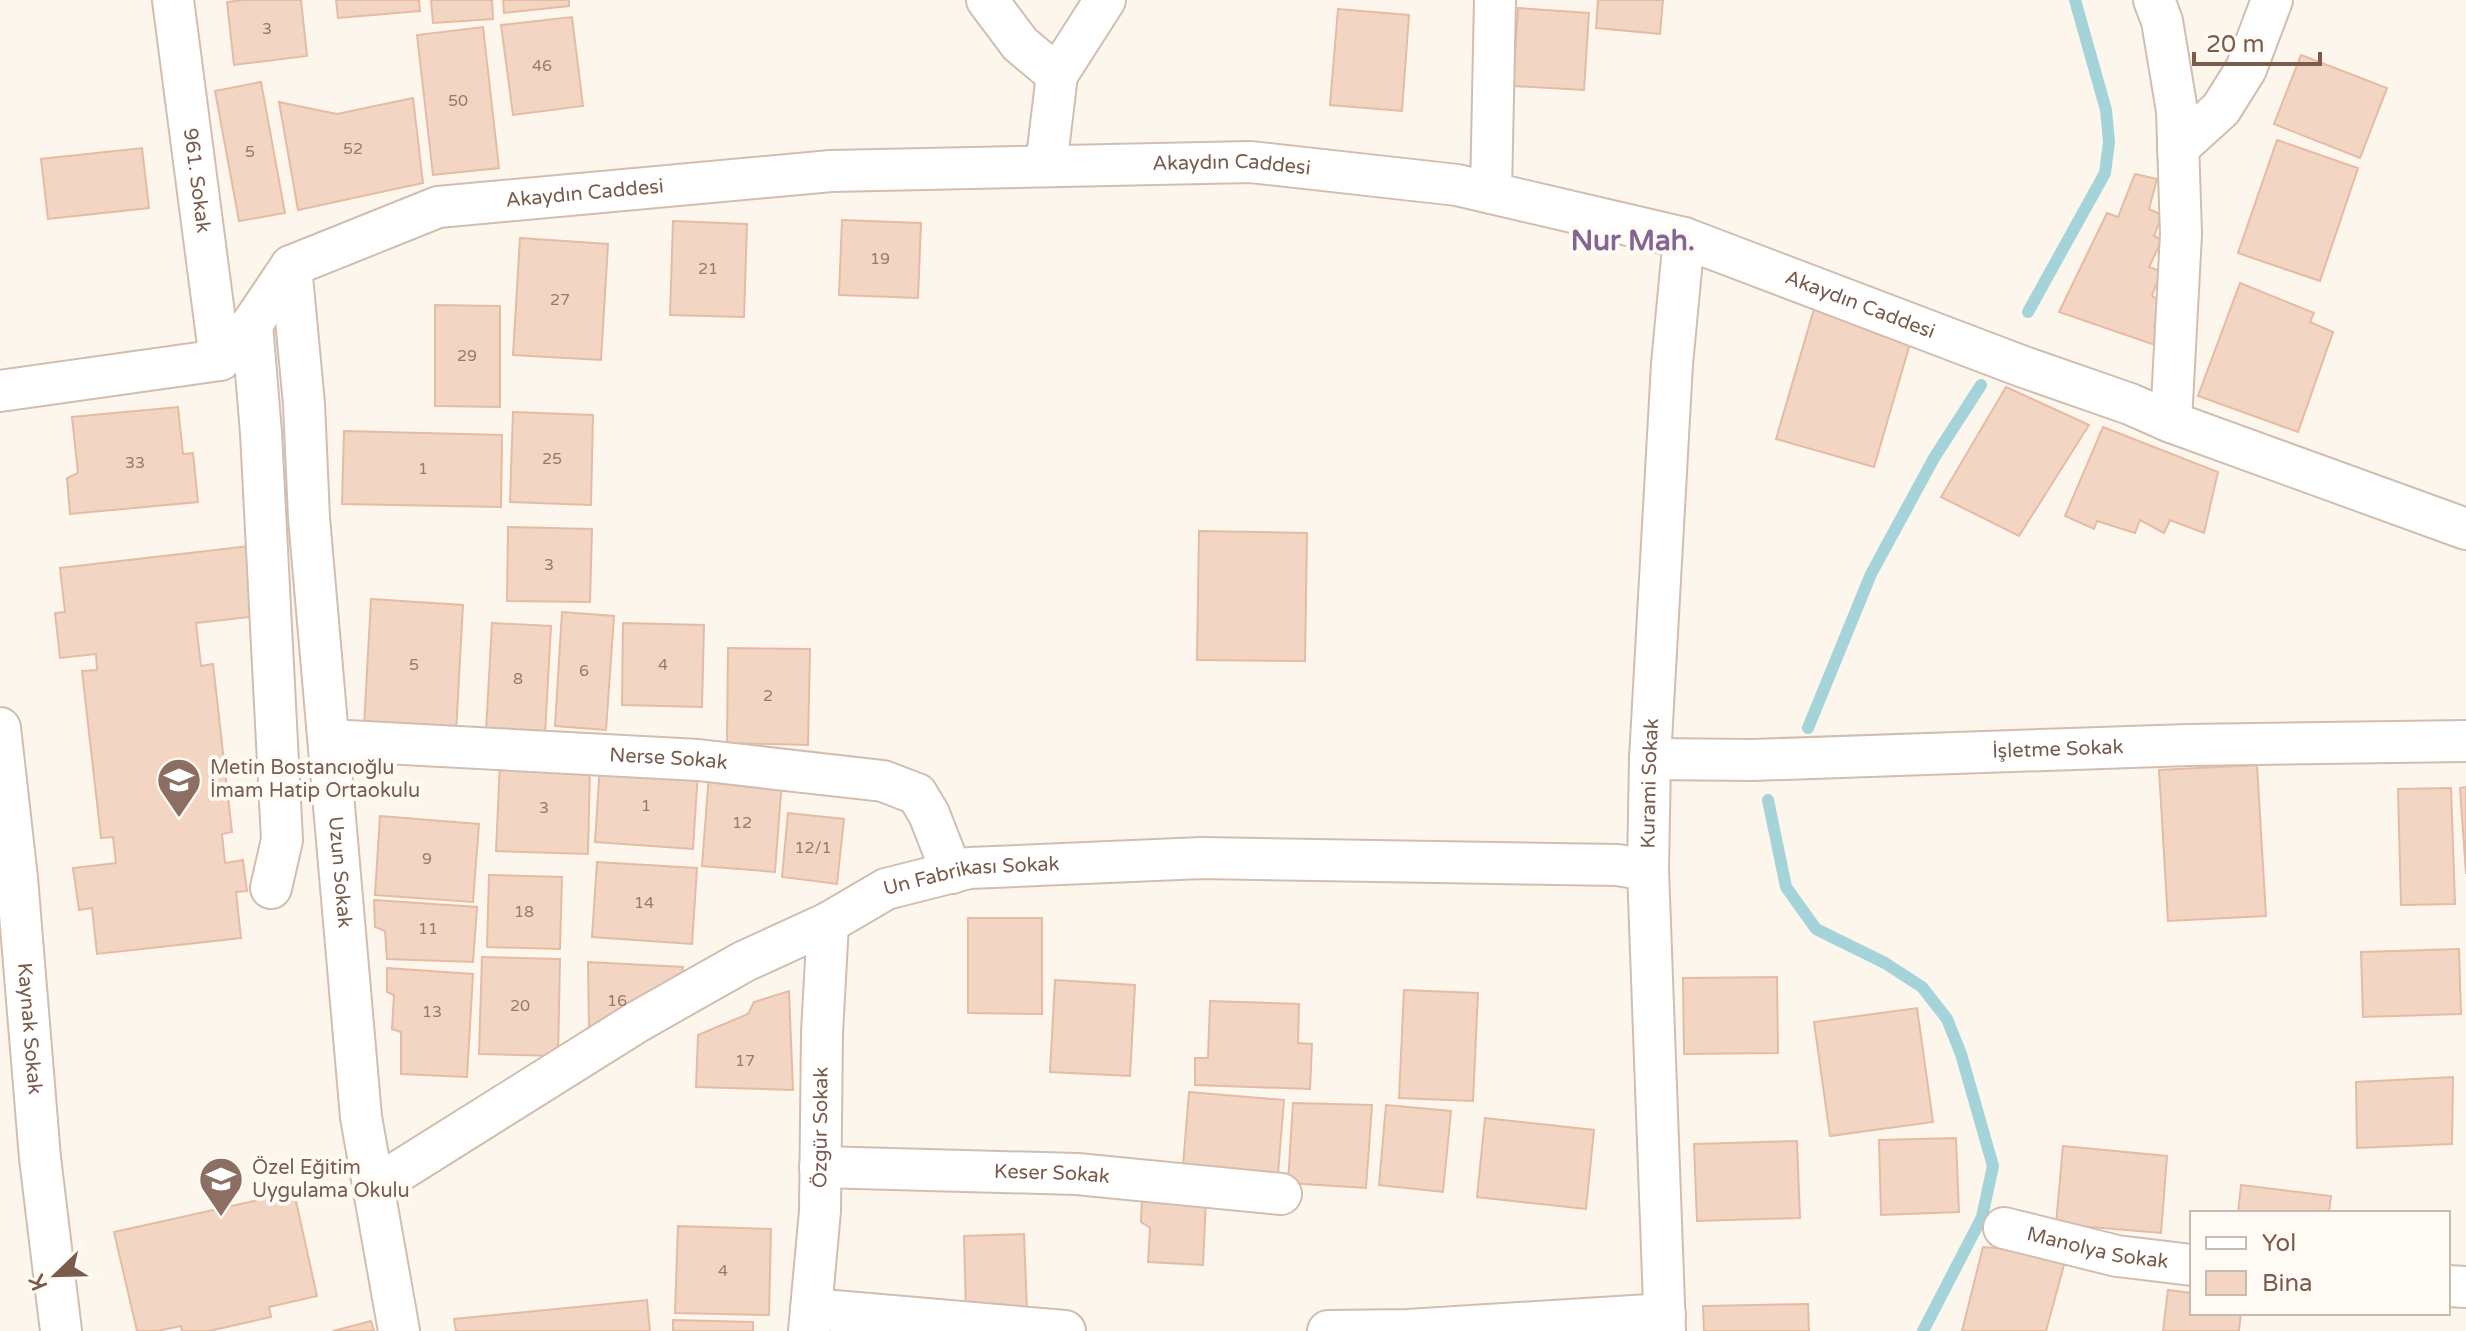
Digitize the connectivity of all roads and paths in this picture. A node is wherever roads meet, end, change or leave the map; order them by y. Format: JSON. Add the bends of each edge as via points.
{"nodes":[{"id":1,"x":173,"y":0,"type":"edge"},
{"id":2,"x":987,"y":0,"type":"edge"},
{"id":3,"x":1105,"y":0,"type":"edge"},
{"id":4,"x":1495,"y":0,"type":"edge"},
{"id":5,"x":2154,"y":0,"type":"edge"},
{"id":6,"x":2272,"y":0,"type":"edge"},
{"id":7,"x":1057,"y":75,"type":"junction"},
{"id":8,"x":2178,"y":148,"type":"junction"},
{"id":9,"x":1046,"y":166,"type":"junction"},
{"id":10,"x":1491,"y":193,"type":"junction"},
{"id":11,"x":1684,"y":238,"type":"junction"},
{"id":12,"x":291,"y":266,"type":"junction"},
{"id":13,"x":252,"y":324,"type":"junction"},
{"id":14,"x":220,"y":360,"type":"junction"},
{"id":15,"x":0,"y":391,"type":"edge"},
{"id":16,"x":2171,"y":422,"type":"junction"},
{"id":17,"x":2466,"y":529,"type":"edge"},
{"id":18,"x":0,"y":728,"type":"edge"},
{"id":19,"x":329,"y":740,"type":"junction"},
{"id":20,"x":2466,"y":741,"type":"edge"},
{"id":21,"x":1650,"y":759,"type":"junction"},
{"id":22,"x":1648,"y":870,"type":"junction"},
{"id":23,"x":952,"y":873,"type":"junction"},
{"id":24,"x":271,"y":888,"type":"dead end"},
{"id":25,"x":828,"y":923,"type":"junction"},
{"id":26,"x":820,"y":1167,"type":"junction"},
{"id":27,"x":374,"y":1187,"type":"junction"},
{"id":28,"x":1281,"y":1194,"type":"dead end"},
{"id":29,"x":2004,"y":1228,"type":"dead end"},
{"id":30,"x":2190,"y":1265,"type":"edge"},
{"id":31,"x":810,"y":1320,"type":"edge"},
{"id":32,"x":1665,"y":1323,"type":"edge"},
{"id":33,"x":61,"y":1331,"type":"edge"},
{"id":34,"x":399,"y":1331,"type":"edge"},
{"id":35,"x":1065,"y":1331,"type":"edge"},
{"id":36,"x":1328,"y":1331,"type":"edge"}],
"edges":[{"from":1,"to":14,"type":"street","name":"961. Sokak"},
{"from":2,"to":7,"type":"street","via":[[1020,44]]},
{"from":3,"to":7,"type":"street"},
{"from":4,"to":10,"type":"street"},
{"from":5,"to":8,"type":"street","via":[[2177,111]]},
{"from":6,"to":8,"type":"street","via":[[2246,69],[2221,109]]},
{"from":7,"to":9,"type":"street"},
{"from":8,"to":16,"type":"street","via":[[2181,234]]},
{"from":9,"to":10,"type":"street","name":"Akaydın Caddesi","via":[[1250,162]]},
{"from":9,"to":12,"type":"street","name":"Akaydın Caddesi","via":[[831,171],[438,207]]},
{"from":10,"to":11,"type":"street","name":"Akaydın Caddesi"},
{"from":11,"to":16,"type":"street","name":"Akaydın Caddesi"},
{"from":11,"to":21,"type":"street","name":"Kurami Sokak"},
{"from":12,"to":13,"type":"street"},
{"from":12,"to":19,"type":"street","name":"Uzun Sokak"},
{"from":13,"to":14,"type":"street"},
{"from":13,"to":24,"type":"street","via":[[282,840]]},
{"from":14,"to":15,"type":"street"},
{"from":16,"to":17,"type":"street","name":"Akaydın Caddesi"},
{"from":18,"to":33,"type":"street","name":"Kaynak Sokak"},
{"from":19,"to":23,"type":"street","name":"Nerse Sokak","via":[[698,760],[883,781],[917,794]]},
{"from":19,"to":27,"type":"street","name":"Uzun Sokak","via":[[361,1117]]},
{"from":20,"to":21,"type":"street","name":"İşletme Sokak"},
{"from":21,"to":22,"type":"street","name":"Kurami Sokak"},
{"from":22,"to":23,"type":"street","name":"Un Fabrikası Sokak","via":[[1617,865],[1202,858]]},
{"from":22,"to":32,"type":"street","name":"Kurami Sokak"},
{"from":23,"to":25,"type":"street","name":"Un Fabrikası Sokak","via":[[886,889]]},
{"from":25,"to":26,"type":"street","name":"Özgür Sokak"},
{"from":25,"to":27,"type":"street","name":"Un Fabrikası Sokak","via":[[743,962],[637,1022]]},
{"from":26,"to":28,"type":"street","name":"Keser Sokak","via":[[1077,1174]]},
{"from":26,"to":31,"type":"street","name":"Özgür Sokak"},
{"from":27,"to":34,"type":"street","name":"Uzun Sokak"},
{"from":29,"to":30,"type":"street","name":"Manolya Sokak","via":[[2117,1256]]},
{"from":31,"to":35,"type":"street"},
{"from":32,"to":36,"type":"street"}]}
